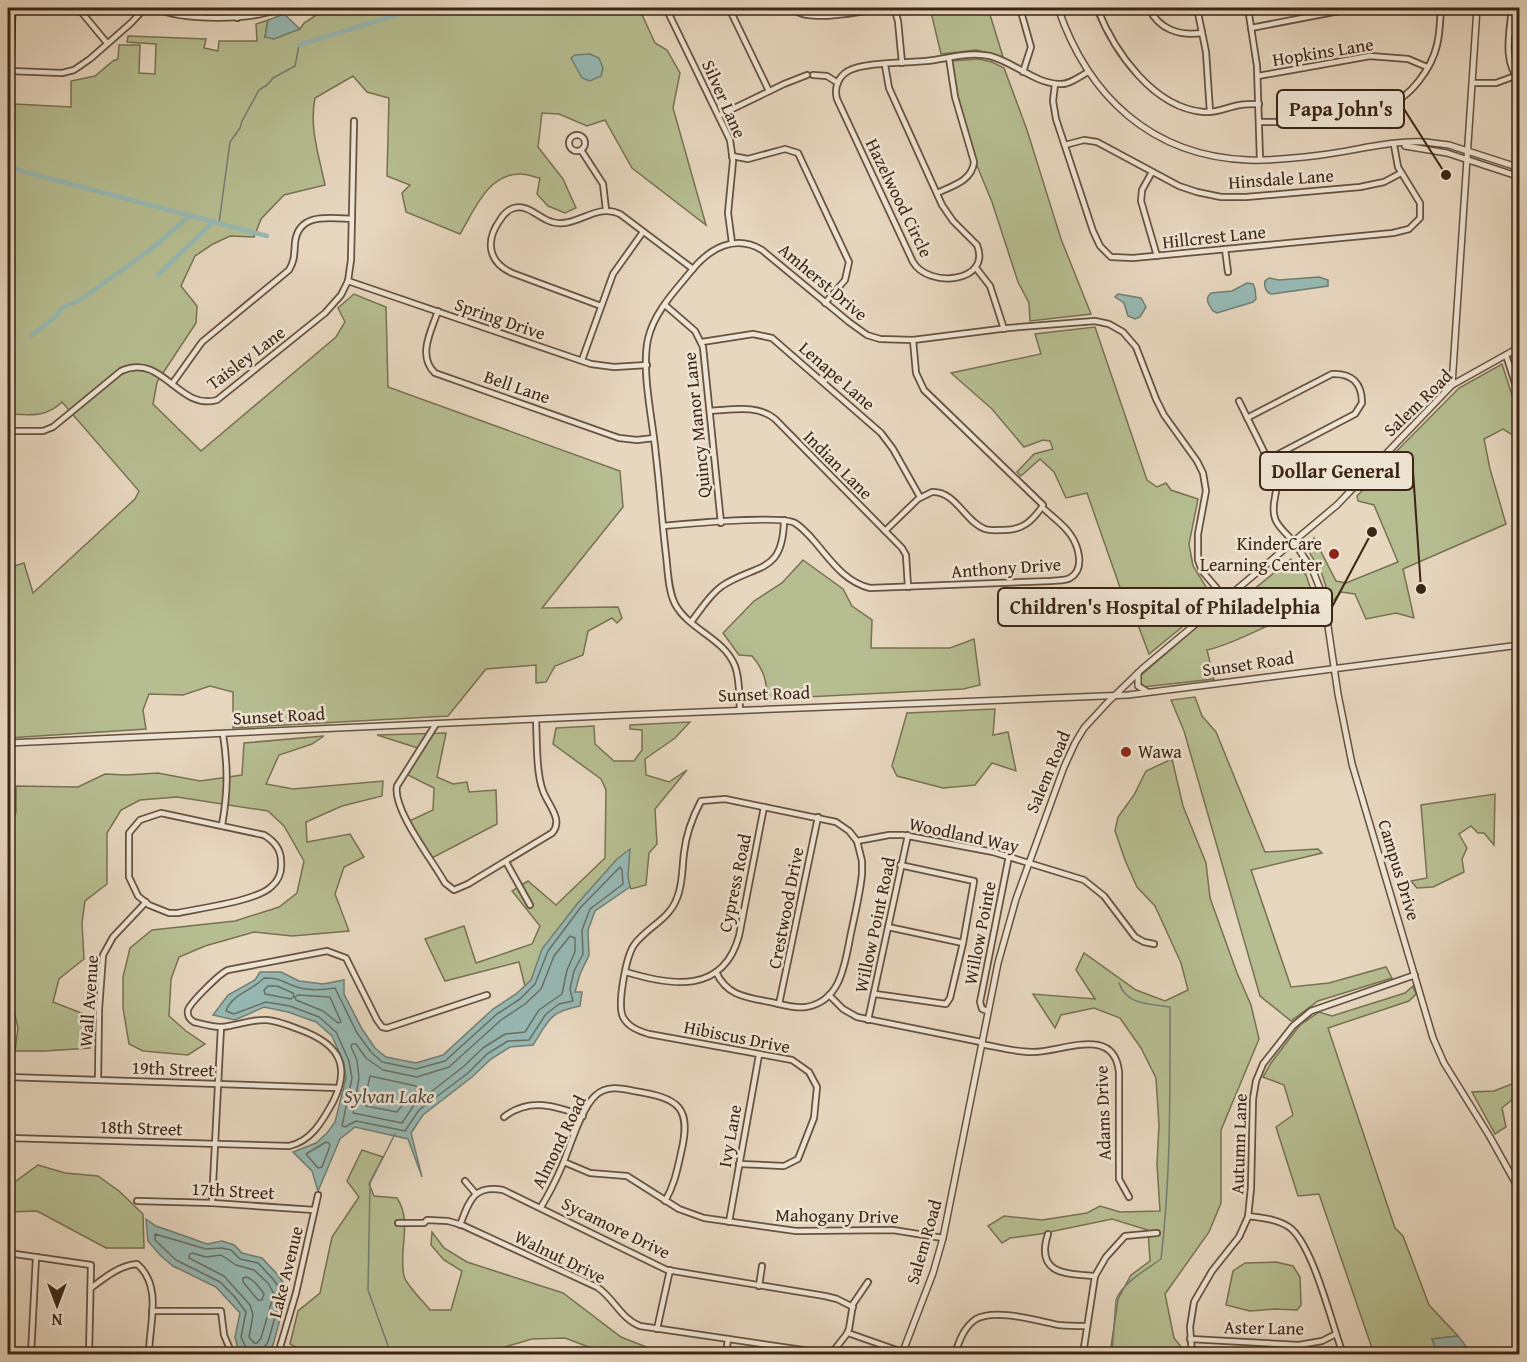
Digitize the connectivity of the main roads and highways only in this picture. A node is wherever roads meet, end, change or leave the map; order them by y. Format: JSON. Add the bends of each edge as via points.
{"nodes":[{"id":1,"x":12,"y":8,"type":"edge"},
{"id":2,"x":8,"y":142,"type":"edge"}],
"edges":[{"from":1,"to":2,"type":"main road"}]}
